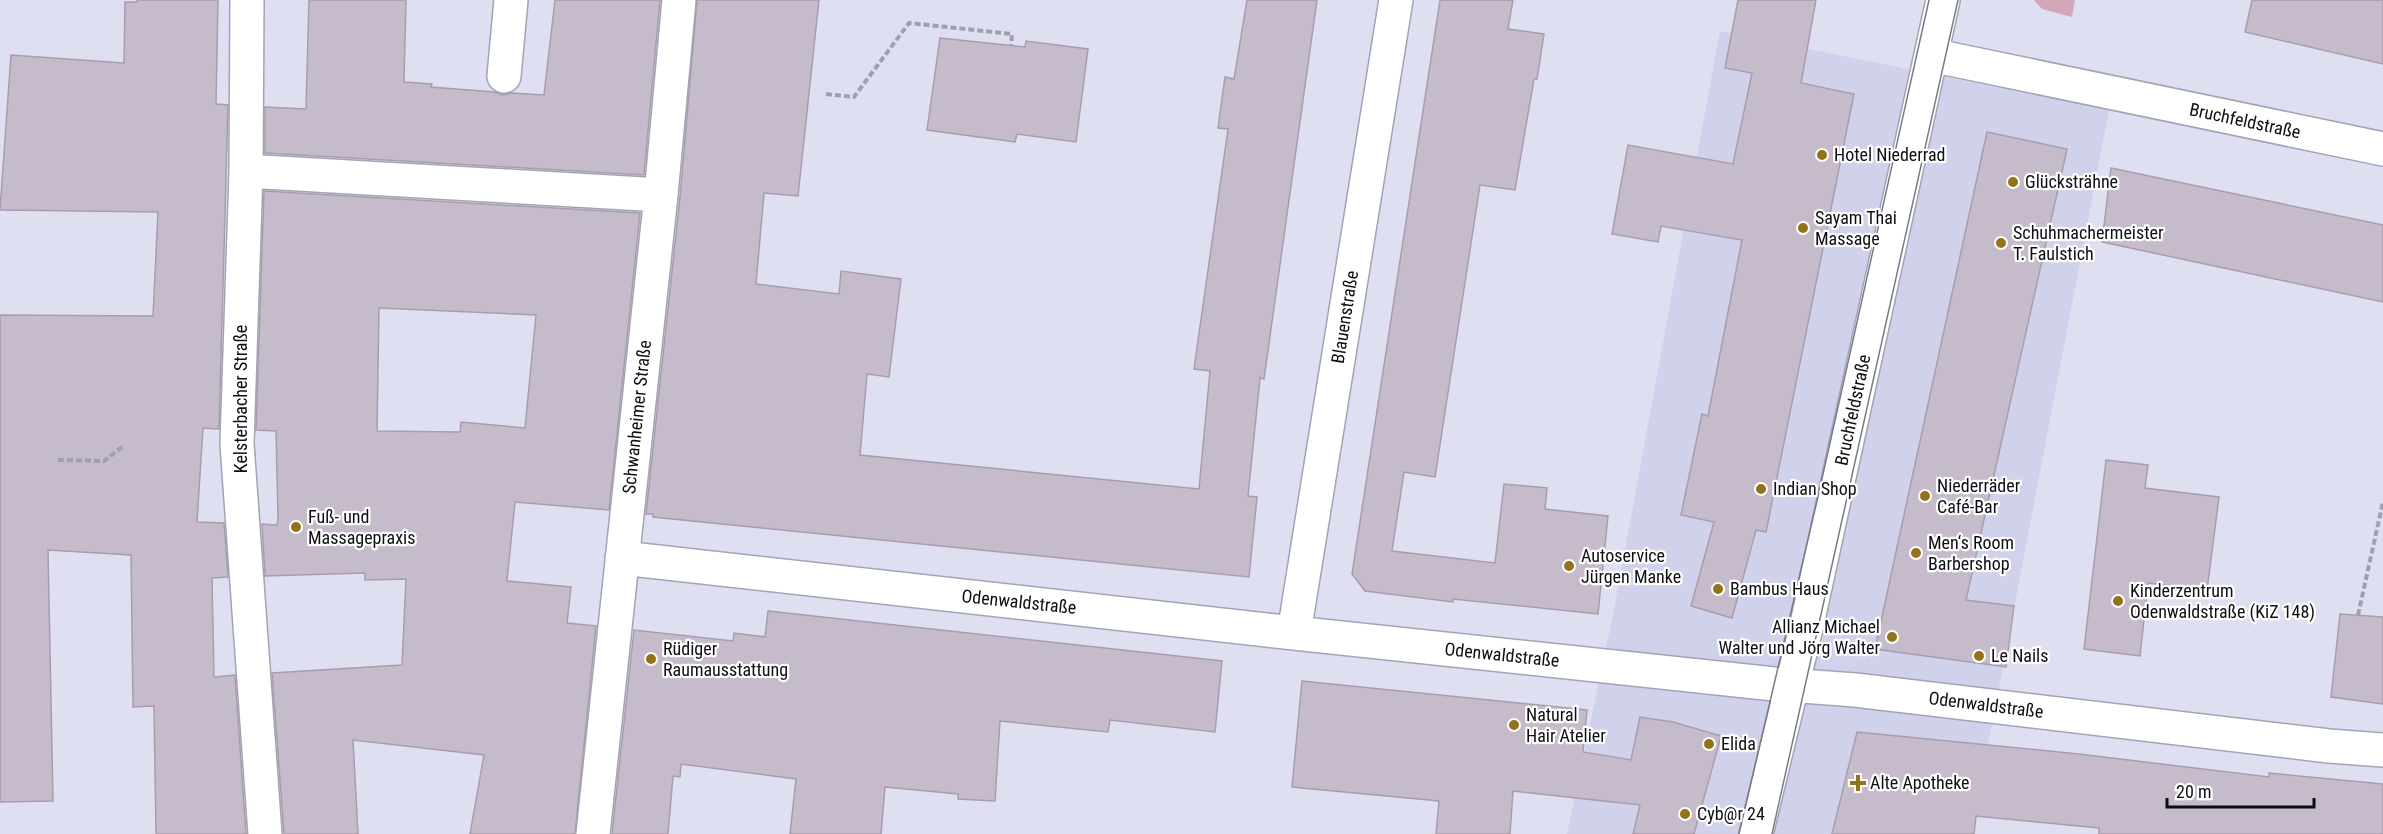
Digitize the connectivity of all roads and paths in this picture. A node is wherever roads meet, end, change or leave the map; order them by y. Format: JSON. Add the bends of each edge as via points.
{"nodes":[{"id":1,"x":248,"y":0,"type":"edge"},
{"id":2,"x":511,"y":0,"type":"edge"},
{"id":3,"x":679,"y":0,"type":"edge"},
{"id":4,"x":1396,"y":0,"type":"edge"},
{"id":5,"x":1943,"y":0,"type":"edge"},
{"id":6,"x":1011,"y":46,"type":"dead end"},
{"id":7,"x":1931,"y":55,"type":"junction"},
{"id":8,"x":504,"y":76,"type":"dead end"},
{"id":9,"x":826,"y":94,"type":"dead end"},
{"id":10,"x":2383,"y":149,"type":"edge"},
{"id":11,"x":246,"y":171,"type":"junction"},
{"id":12,"x":661,"y":195,"type":"junction"},
{"id":13,"x":122,"y":447,"type":"dead end"},
{"id":14,"x":58,"y":460,"type":"dead end"},
{"id":15,"x":2383,"y":502,"type":"edge"},
{"id":16,"x":622,"y":558,"type":"junction"},
{"id":17,"x":2358,"y":615,"type":"dead end"},
{"id":18,"x":1294,"y":633,"type":"junction"},
{"id":19,"x":1793,"y":686,"type":"junction"},
{"id":20,"x":2383,"y":750,"type":"edge"},
{"id":21,"x":265,"y":834,"type":"edge"},
{"id":22,"x":593,"y":834,"type":"edge"},
{"id":23,"x":1756,"y":834,"type":"edge"}],
"edges":[{"from":1,"to":11,"type":"street","name":"Kelsterbacher Straße"},
{"from":2,"to":8,"type":"street"},
{"from":3,"to":12,"type":"street","name":"Schwanheimer Straße"},
{"from":4,"to":18,"type":"street","name":"Blauenstraße"},
{"from":5,"to":7,"type":"street","name":"Bruchfeldstraße"},
{"from":6,"to":9,"type":"path","via":[[1012,34],[909,23],[854,97]]},
{"from":7,"to":10,"type":"street","name":"Bruchfeldstraße"},
{"from":7,"to":19,"type":"street","name":"Bruchfeldstraße"},
{"from":11,"to":12,"type":"street"},
{"from":11,"to":21,"type":"street","name":"Kelsterbacher Straße","via":[[237,444]]},
{"from":12,"to":16,"type":"street","name":"Schwanheimer Straße"},
{"from":13,"to":14,"type":"path","via":[[104,461]]},
{"from":15,"to":17,"type":"path"},
{"from":16,"to":18,"type":"street","name":"Odenwaldstraße"},
{"from":16,"to":22,"type":"street","name":"Schwanheimer Straße"},
{"from":18,"to":19,"type":"street","name":"Odenwaldstraße"},
{"from":19,"to":20,"type":"street","name":"Odenwaldstraße"},
{"from":19,"to":23,"type":"street","name":"Bruchfeldstraße"}]}
